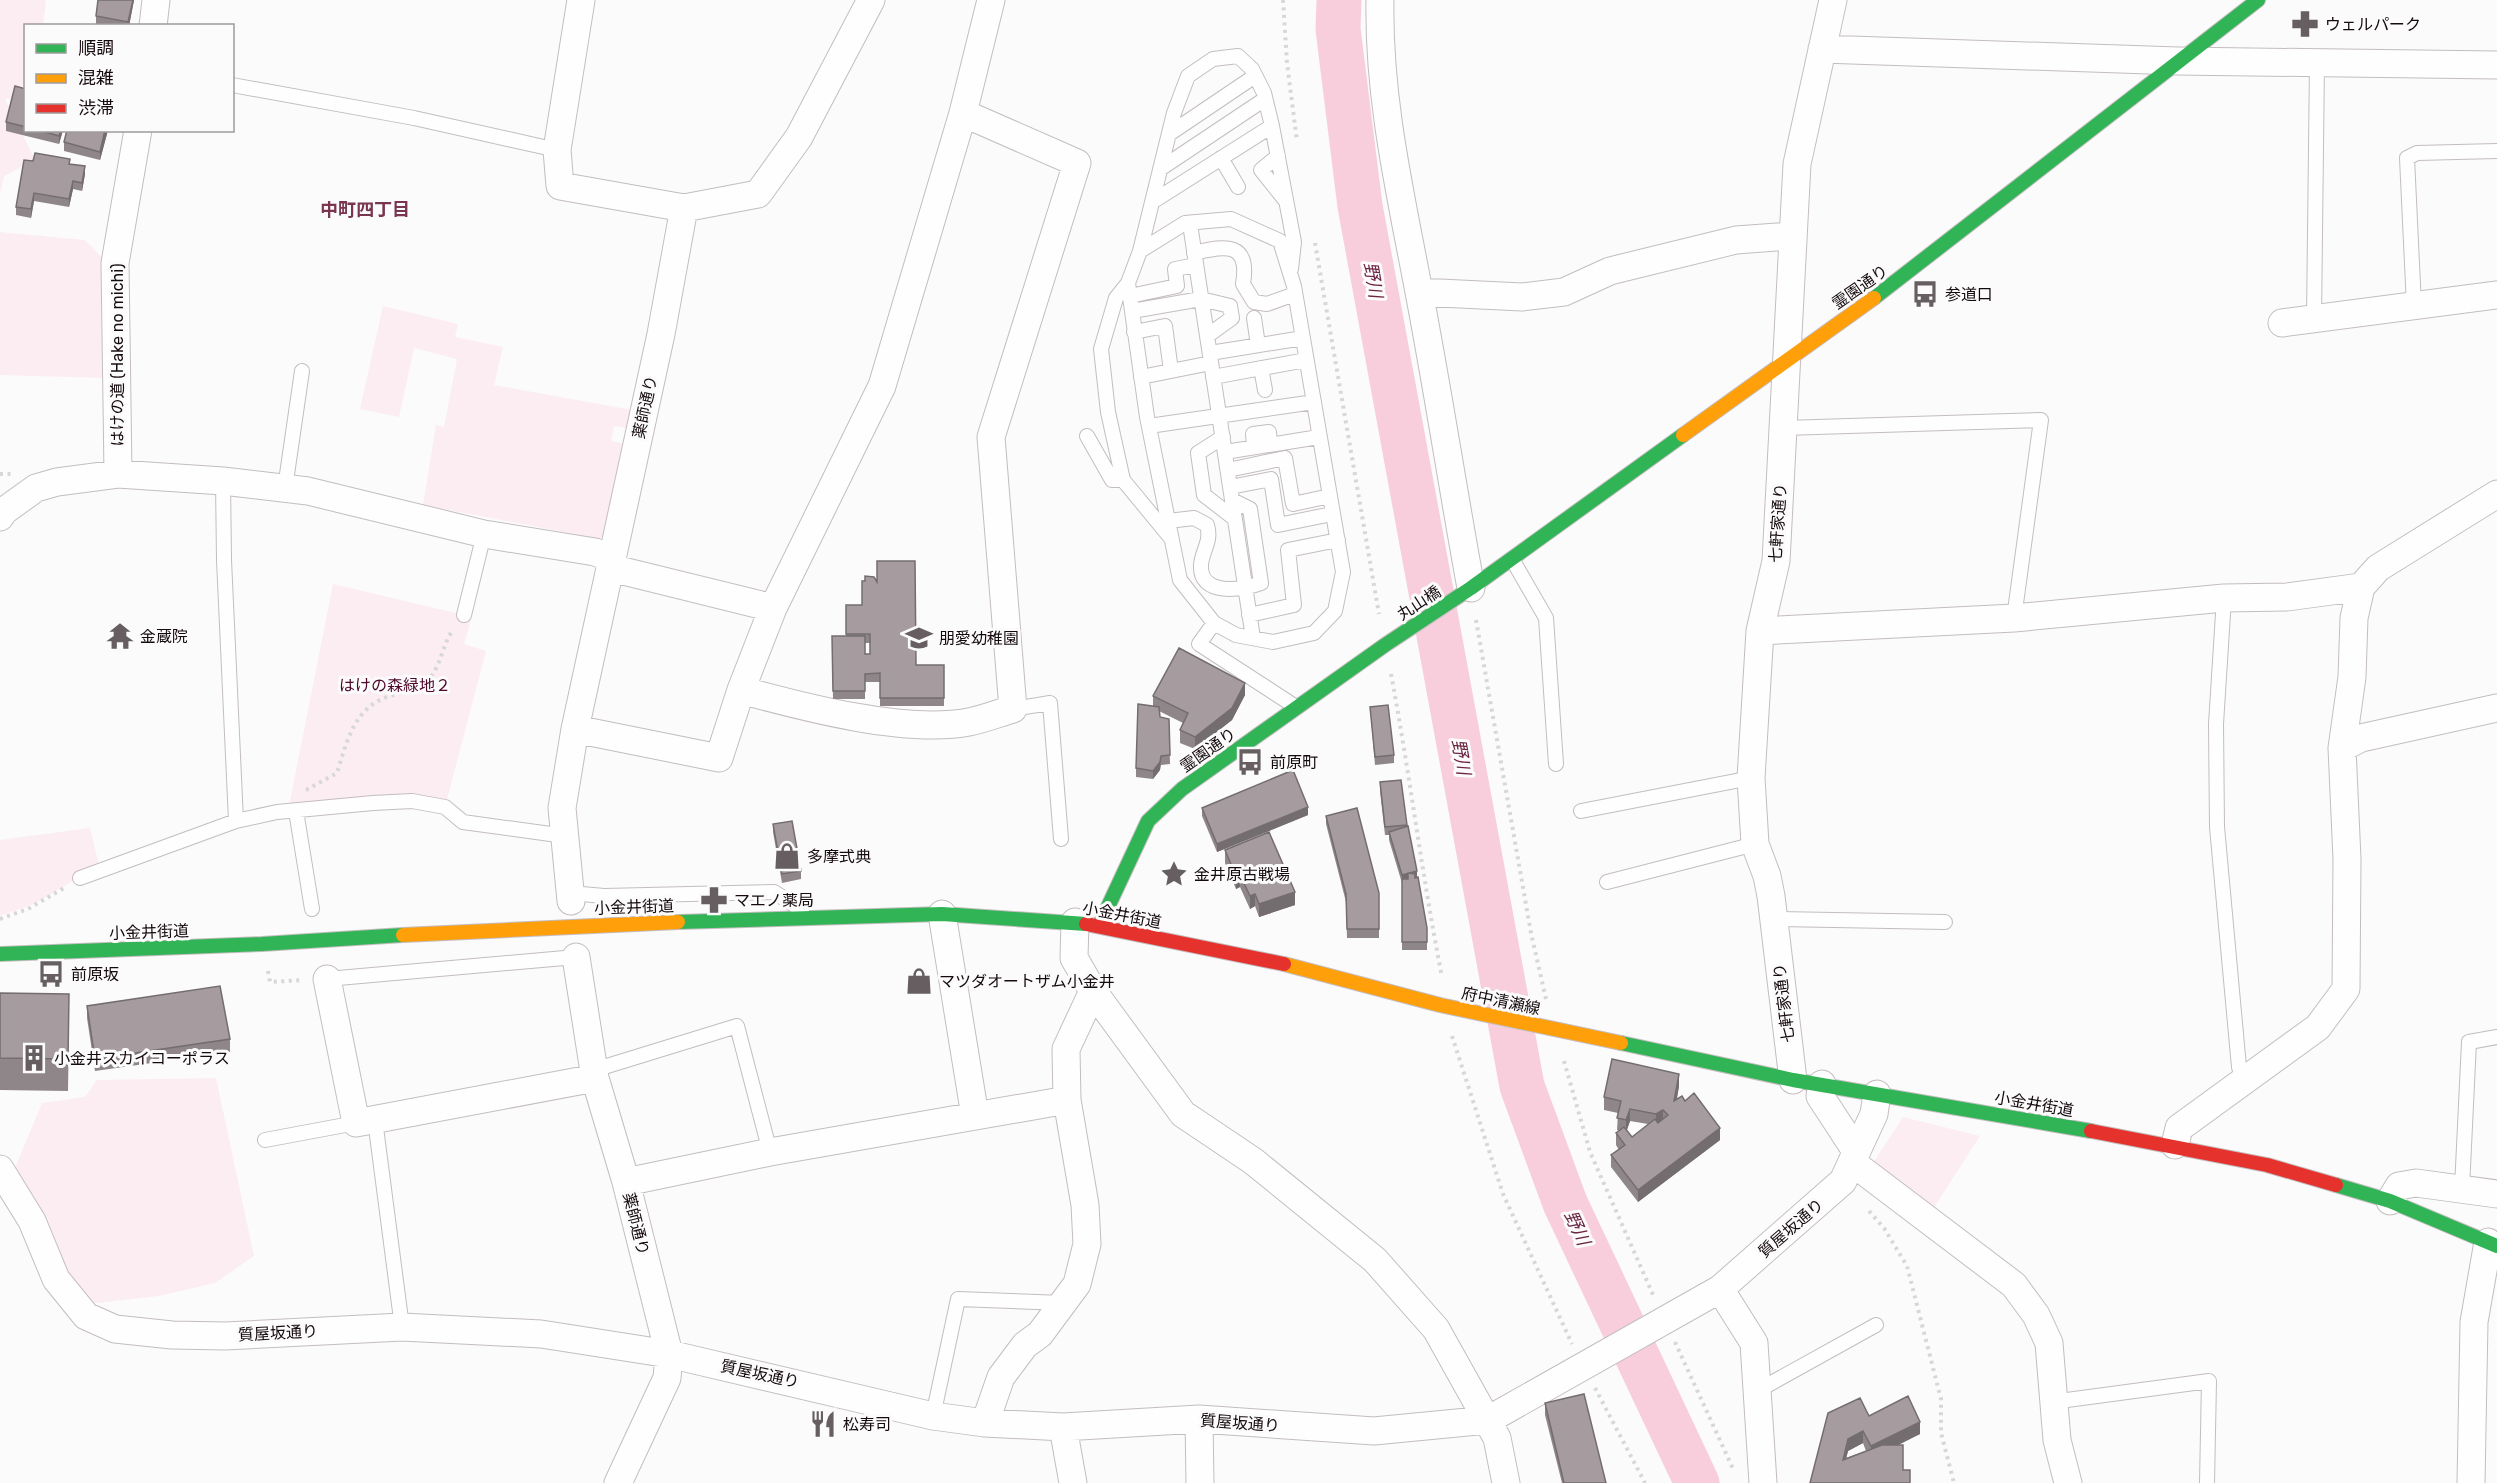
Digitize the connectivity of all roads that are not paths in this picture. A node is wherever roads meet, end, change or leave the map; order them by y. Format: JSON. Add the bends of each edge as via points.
{"nodes":[{"id":1,"x":156,"y":0,"type":"edge"},
{"id":2,"x":581,"y":0,"type":"edge"},
{"id":3,"x":871,"y":0,"type":"edge"},
{"id":4,"x":991,"y":0,"type":"edge"},
{"id":5,"x":1380,"y":0,"type":"edge"},
{"id":6,"x":1833,"y":0,"type":"edge"},
{"id":7,"x":2258,"y":0,"type":"edge"},
{"id":8,"x":153,"y":24,"type":"edge"},
{"id":9,"x":1822,"y":49,"type":"junction"},
{"id":10,"x":2178,"y":61,"type":"junction"},
{"id":11,"x":2317,"y":62,"type":"junction"},
{"id":12,"x":2497,"y":65,"type":"edge"},
{"id":13,"x":1256,"y":76,"type":"junction"},
{"id":14,"x":234,"y":86,"type":"edge"},
{"id":15,"x":1265,"y":99,"type":"junction"},
{"id":16,"x":963,"y":113,"type":"junction"},
{"id":17,"x":1272,"y":126,"type":"junction"},
{"id":18,"x":138,"y":132,"type":"edge"},
{"id":19,"x":1169,"y":134,"type":"junction"},
{"id":20,"x":557,"y":150,"type":"junction"},
{"id":21,"x":2497,"y":151,"type":"edge"},
{"id":22,"x":1221,"y":158,"type":"junction"},
{"id":23,"x":1160,"y":169,"type":"junction"},
{"id":24,"x":1238,"y":186,"type":"dead end"},
{"id":25,"x":1152,"y":202,"type":"junction"},
{"id":26,"x":684,"y":208,"type":"junction"},
{"id":27,"x":1190,"y":224,"type":"junction"},
{"id":28,"x":1791,"y":236,"type":"junction"},
{"id":29,"x":1140,"y":251,"type":"junction"},
{"id":30,"x":1195,"y":259,"type":"junction"},
{"id":31,"x":1290,"y":276,"type":"junction"},
{"id":32,"x":1129,"y":289,"type":"junction"},
{"id":33,"x":1419,"y":292,"type":"junction"},
{"id":34,"x":1295,"y":294,"type":"junction"},
{"id":35,"x":2497,"y":295,"type":"edge"},
{"id":36,"x":1201,"y":299,"type":"junction"},
{"id":37,"x":2414,"y":306,"type":"junction"},
{"id":38,"x":1131,"y":311,"type":"junction"},
{"id":39,"x":1254,"y":318,"type":"dead end"},
{"id":40,"x":2314,"y":319,"type":"junction"},
{"id":41,"x":2282,"y":323,"type":"dead end"},
{"id":42,"x":1134,"y":332,"type":"junction"},
{"id":43,"x":1207,"y":336,"type":"junction"},
{"id":44,"x":1303,"y":338,"type":"junction"},
{"id":45,"x":1258,"y":345,"type":"junction"},
{"id":46,"x":1788,"y":357,"type":"junction"},
{"id":47,"x":1306,"y":360,"type":"junction"},
{"id":48,"x":1211,"y":364,"type":"junction"},
{"id":49,"x":1261,"y":368,"type":"junction"},
{"id":50,"x":302,"y":370,"type":"dead end"},
{"id":51,"x":1171,"y":371,"type":"junction"},
{"id":52,"x":1141,"y":377,"type":"junction"},
{"id":53,"x":1265,"y":390,"type":"dead end"},
{"id":54,"x":1314,"y":402,"type":"junction"},
{"id":55,"x":1220,"y":416,"type":"junction"},
{"id":56,"x":1149,"y":426,"type":"junction"},
{"id":57,"x":1784,"y":428,"type":"junction"},
{"id":58,"x":1087,"y":436,"type":"dead end"},
{"id":59,"x":1319,"y":437,"type":"junction"},
{"id":60,"x":1222,"y":438,"type":"junction"},
{"id":61,"x":1225,"y":452,"type":"junction"},
{"id":62,"x":1228,"y":470,"type":"junction"},
{"id":63,"x":118,"y":474,"type":"junction"},
{"id":64,"x":1123,"y":480,"type":"junction"},
{"id":65,"x":223,"y":481,"type":"junction"},
{"id":66,"x":285,"y":489,"type":"junction"},
{"id":67,"x":1231,"y":493,"type":"junction"},
{"id":68,"x":2497,"y":494,"type":"edge"},
{"id":69,"x":1330,"y":496,"type":"junction"},
{"id":70,"x":1332,"y":514,"type":"junction"},
{"id":71,"x":0,"y":518,"type":"edge"},
{"id":72,"x":1235,"y":519,"type":"junction"},
{"id":73,"x":1168,"y":521,"type":"junction"},
{"id":74,"x":484,"y":534,"type":"junction"},
{"id":75,"x":1172,"y":539,"type":"junction"},
{"id":76,"x":1338,"y":540,"type":"junction"},
{"id":77,"x":1512,"y":559,"type":"junction"},
{"id":78,"x":609,"y":562,"type":"junction"},
{"id":79,"x":2361,"y":587,"type":"junction"},
{"id":80,"x":1471,"y":588,"type":"junction"},
{"id":81,"x":1245,"y":589,"type":"junction"},
{"id":82,"x":2224,"y":598,"type":"junction"},
{"id":83,"x":774,"y":608,"type":"junction"},
{"id":84,"x":464,"y":615,"type":"road end"},
{"id":85,"x":1249,"y":615,"type":"junction"},
{"id":86,"x":2014,"y":618,"type":"junction"},
{"id":87,"x":1214,"y":623,"type":"junction"},
{"id":88,"x":1760,"y":631,"type":"junction"},
{"id":89,"x":1253,"y":638,"type":"junction"},
{"id":90,"x":1385,"y":645,"type":"joint"},
{"id":91,"x":741,"y":690,"type":"junction"},
{"id":92,"x":1296,"y":708,"type":"junction"},
{"id":93,"x":2497,"y":708,"type":"edge"},
{"id":94,"x":1013,"y":709,"type":"junction"},
{"id":95,"x":574,"y":729,"type":"junction"},
{"id":96,"x":2342,"y":748,"type":"junction"},
{"id":97,"x":1556,"y":764,"type":"dead end"},
{"id":98,"x":1752,"y":778,"type":"junction"},
{"id":99,"x":296,"y":811,"type":"junction"},
{"id":100,"x":1581,"y":811,"type":"dead end"},
{"id":101,"x":236,"y":821,"type":"junction"},
{"id":102,"x":564,"y":836,"type":"junction"},
{"id":103,"x":1061,"y":839,"type":"dead end"},
{"id":104,"x":1755,"y":844,"type":"junction"},
{"id":105,"x":80,"y":878,"type":"road end"},
{"id":106,"x":1607,"y":882,"type":"dead end"},
{"id":107,"x":570,"y":897,"type":"joint"},
{"id":108,"x":312,"y":909,"type":"dead end"},
{"id":109,"x":942,"y":914,"type":"junction"},
{"id":110,"x":813,"y":917,"type":"junction"},
{"id":111,"x":1774,"y":919,"type":"junction"},
{"id":112,"x":1945,"y":922,"type":"dead end"},
{"id":113,"x":1087,"y":924,"type":"junction"},
{"id":114,"x":0,"y":954,"type":"edge"},
{"id":115,"x":576,"y":957,"type":"joint"},
{"id":116,"x":327,"y":980,"type":"joint"},
{"id":117,"x":1093,"y":990,"type":"junction"},
{"id":118,"x":1440,"y":1005,"type":"joint"},
{"id":119,"x":1555,"y":1028,"type":"joint"},
{"id":120,"x":2497,"y":1037,"type":"edge"},
{"id":121,"x":595,"y":1074,"type":"junction"},
{"id":122,"x":1793,"y":1080,"type":"junction"},
{"id":123,"x":2243,"y":1081,"type":"junction"},
{"id":124,"x":1822,"y":1084,"type":"junction"},
{"id":125,"x":1877,"y":1094,"type":"junction"},
{"id":126,"x":1067,"y":1100,"type":"junction"},
{"id":127,"x":975,"y":1116,"type":"junction"},
{"id":128,"x":365,"y":1122,"type":"junction"},
{"id":129,"x":265,"y":1140,"type":"dead end"},
{"id":130,"x":2175,"y":1145,"type":"junction"},
{"id":131,"x":770,"y":1152,"type":"junction"},
{"id":132,"x":1851,"y":1165,"type":"junction"},
{"id":133,"x":0,"y":1169,"type":"edge"},
{"id":134,"x":626,"y":1182,"type":"junction"},
{"id":135,"x":2462,"y":1188,"type":"junction"},
{"id":136,"x":2497,"y":1194,"type":"edge"},
{"id":137,"x":2390,"y":1201,"type":"junction"},
{"id":138,"x":2492,"y":1244,"type":"edge"},
{"id":139,"x":1720,"y":1289,"type":"junction"},
{"id":140,"x":1064,"y":1303,"type":"junction"},
{"id":141,"x":1876,"y":1325,"type":"dead end"},
{"id":142,"x":402,"y":1327,"type":"junction"},
{"id":143,"x":669,"y":1354,"type":"junction"},
{"id":144,"x":1757,"y":1391,"type":"junction"},
{"id":145,"x":2052,"y":1402,"type":"junction"},
{"id":146,"x":933,"y":1416,"type":"junction"},
{"id":147,"x":1199,"y":1419,"type":"junction"},
{"id":148,"x":1488,"y":1420,"type":"junction"},
{"id":149,"x":985,"y":1423,"type":"junction"},
{"id":150,"x":1063,"y":1427,"type":"junction"},
{"id":151,"x":618,"y":1483,"type":"edge"},
{"id":152,"x":1073,"y":1483,"type":"edge"},
{"id":153,"x":1200,"y":1483,"type":"edge"},
{"id":154,"x":1506,"y":1483,"type":"edge"},
{"id":155,"x":1762,"y":1483,"type":"edge"},
{"id":156,"x":2068,"y":1483,"type":"edge"},
{"id":157,"x":2206,"y":1483,"type":"edge"},
{"id":158,"x":2471,"y":1483,"type":"edge"}],
"edges":[{"from":1,"to":8,"type":"street"},
{"from":2,"to":20,"type":"street"},
{"from":3,"to":26,"type":"street","via":[[800,136],[758,194]]},
{"from":4,"to":16,"type":"street"},
{"from":5,"to":33,"type":"street","via":[[1379,43],[1387,108]]},
{"from":6,"to":9,"type":"street","name":"七軒家通り"},
{"from":7,"to":10,"type":"main road","name":"霊園通り"},
{"from":9,"to":10,"type":"street"},
{"from":9,"to":28,"type":"street","name":"七軒家通り","via":[[1797,164]]},
{"from":10,"to":11,"type":"street"},
{"from":10,"to":46,"type":"main road","name":"霊園通り","via":[[1894,283]]},
{"from":11,"to":12,"type":"street"},
{"from":11,"to":40,"type":"lane"},
{"from":13,"to":15,"type":"lane"},
{"from":13,"to":19,"type":"lane"},
{"from":13,"to":19,"type":"lane","via":[[1238,56],[1213,59],[1196,70],[1188,76]]},
{"from":14,"to":20,"type":"lane","via":[[414,118]]},
{"from":15,"to":17,"type":"lane"},
{"from":15,"to":23,"type":"lane"},
{"from":16,"to":83,"type":"street","via":[[882,386]]},
{"from":16,"to":94,"type":"street","via":[[1077,163],[991,436]]},
{"from":17,"to":22,"type":"lane"},
{"from":17,"to":31,"type":"lane","via":[[1294,242]]},
{"from":18,"to":63,"type":"street","name":"はけの道 (Hake no michi)","via":[[115,263]]},
{"from":19,"to":23,"type":"lane"},
{"from":20,"to":26,"type":"street","via":[[560,186]]},
{"from":21,"to":37,"type":"lane","via":[[2417,153],[2407,158]]},
{"from":22,"to":24,"type":"lane"},
{"from":22,"to":25,"type":"lane"},
{"from":23,"to":25,"type":"lane"},
{"from":25,"to":29,"type":"lane"},
{"from":26,"to":78,"type":"street","name":"薬師通り","via":[[661,334]]},
{"from":27,"to":29,"type":"lane","via":[[1185,223]]},
{"from":27,"to":30,"type":"lane"},
{"from":27,"to":31,"type":"lane","via":[[1231,219],[1280,241]]},
{"from":28,"to":33,"type":"street","via":[[1736,240],[1610,271],[1564,292],[1522,297]]},
{"from":28,"to":46,"type":"street","name":"七軒家通り"},
{"from":29,"to":32,"type":"lane"},
{"from":30,"to":32,"type":"lane","via":[[1175,269],[1177,286]]},
{"from":30,"to":34,"type":"lane","via":[[1229,247],[1239,252],[1245,268],[1243,284],[1254,302],[1267,304]]},
{"from":30,"to":36,"type":"lane"},
{"from":31,"to":34,"type":"lane"},
{"from":32,"to":38,"type":"lane"},
{"from":32,"to":64,"type":"lane","via":[[1116,298],[1101,349],[1108,412]]},
{"from":33,"to":80,"type":"street"},
{"from":34,"to":44,"type":"lane"},
{"from":35,"to":37,"type":"street"},
{"from":36,"to":38,"type":"lane"},
{"from":36,"to":43,"type":"lane"},
{"from":36,"to":43,"type":"lane","via":[[1230,306],[1232,318]]},
{"from":37,"to":40,"type":"street"},
{"from":38,"to":42,"type":"lane"},
{"from":39,"to":45,"type":"lane"},
{"from":40,"to":41,"type":"street"},
{"from":42,"to":51,"type":"lane","via":[[1165,326]]},
{"from":42,"to":52,"type":"lane"},
{"from":43,"to":48,"type":"lane"},
{"from":44,"to":45,"type":"lane"},
{"from":44,"to":47,"type":"lane"},
{"from":45,"to":48,"type":"lane"},
{"from":46,"to":57,"type":"street","name":"七軒家通り"},
{"from":46,"to":77,"type":"main road","name":"霊園通り"},
{"from":47,"to":49,"type":"lane"},
{"from":47,"to":54,"type":"lane"},
{"from":48,"to":49,"type":"lane"},
{"from":48,"to":51,"type":"lane"},
{"from":48,"to":55,"type":"lane"},
{"from":49,"to":53,"type":"lane"},
{"from":50,"to":66,"type":"lane"},
{"from":51,"to":52,"type":"lane"},
{"from":52,"to":56,"type":"lane"},
{"from":54,"to":55,"type":"lane"},
{"from":54,"to":59,"type":"lane"},
{"from":55,"to":56,"type":"lane"},
{"from":55,"to":60,"type":"lane"},
{"from":56,"to":73,"type":"lane"},
{"from":57,"to":86,"type":"lane","via":[[2040,420]]},
{"from":57,"to":88,"type":"street","name":"七軒家通り","via":[[1776,561]]},
{"from":58,"to":64,"type":"lane","via":[[1112,480]]},
{"from":59,"to":61,"type":"lane"},
{"from":59,"to":69,"type":"lane"},
{"from":60,"to":61,"type":"lane"},
{"from":60,"to":72,"type":"lane","via":[[1198,453],[1204,495]]},
{"from":61,"to":62,"type":"lane"},
{"from":62,"to":67,"type":"lane"},
{"from":62,"to":69,"type":"lane","via":[[1285,458],[1293,504]]},
{"from":63,"to":65,"type":"street"},
{"from":63,"to":71,"type":"street","via":[[36,488]]},
{"from":64,"to":75,"type":"lane"},
{"from":65,"to":66,"type":"street"},
{"from":65,"to":101,"type":"lane"},
{"from":66,"to":74,"type":"street","via":[[308,491]]},
{"from":67,"to":70,"type":"lane","via":[[1271,479],[1278,525]]},
{"from":67,"to":72,"type":"lane"},
{"from":67,"to":81,"type":"lane","via":[[1250,509],[1261,583]]},
{"from":68,"to":79,"type":"street","via":[[2378,568]]},
{"from":69,"to":70,"type":"lane"},
{"from":70,"to":76,"type":"lane"},
{"from":72,"to":81,"type":"lane"},
{"from":73,"to":75,"type":"lane"},
{"from":73,"to":81,"type":"lane","via":[[1194,518],[1207,525],[1209,544],[1201,564],[1206,582],[1228,590]]},
{"from":74,"to":78,"type":"street","via":[[595,552]]},
{"from":74,"to":84,"type":"lane"},
{"from":75,"to":87,"type":"lane","via":[[1180,580]]},
{"from":76,"to":85,"type":"lane","via":[[1288,550],[1294,605]]},
{"from":76,"to":89,"type":"lane","via":[[1343,572],[1335,611],[1314,633],[1273,642]]},
{"from":77,"to":80,"type":"main road","name":"霊園通り"},
{"from":77,"to":97,"type":"lane","via":[[1546,618]]},
{"from":78,"to":83,"type":"street","via":[[615,569]]},
{"from":78,"to":95,"type":"street","name":"薬師通り"},
{"from":79,"to":82,"type":"street","via":[[2287,597]]},
{"from":79,"to":96,"type":"street","via":[[2354,618],[2352,677]]},
{"from":80,"to":90,"type":"main road","name":"丸山橋"},
{"from":81,"to":85,"type":"lane"},
{"from":82,"to":86,"type":"street"},
{"from":82,"to":123,"type":"lane","via":[[2216,724],[2217,827]]},
{"from":83,"to":91,"type":"street"},
{"from":85,"to":89,"type":"lane"},
{"from":86,"to":88,"type":"street"},
{"from":87,"to":89,"type":"lane","via":[[1236,635]]},
{"from":87,"to":92,"type":"lane","via":[[1199,644]]},
{"from":88,"to":98,"type":"street","name":"七軒家通り"},
{"from":90,"to":92,"type":"main road","name":"霊園通り"},
{"from":91,"to":94,"type":"street","via":[[826,712],[916,723],[967,722]]},
{"from":91,"to":95,"type":"street","via":[[719,758]]},
{"from":92,"to":113,"type":"main road","name":"霊園通り","via":[[1182,789],[1148,821]]},
{"from":93,"to":96,"type":"street","via":[[2361,738]]},
{"from":94,"to":103,"type":"lane","via":[[1050,703]]},
{"from":95,"to":102,"type":"street","name":"薬師通り","via":[[562,808]]},
{"from":96,"to":123,"type":"street","via":[[2347,859],[2346,989],[2318,1027]]},
{"from":98,"to":100,"type":"lane"},
{"from":98,"to":104,"type":"street","name":"七軒家通り"},
{"from":99,"to":101,"type":"lane"},
{"from":99,"to":102,"type":"lane","via":[[412,801],[445,807],[463,822]]},
{"from":99,"to":108,"type":"lane"},
{"from":101,"to":105,"type":"lane"},
{"from":102,"to":107,"type":"street","name":"薬師通り"},
{"from":104,"to":106,"type":"lane"},
{"from":104,"to":111,"type":"street","name":"七軒家通り","via":[[1767,876]]},
{"from":107,"to":110,"type":"lane","via":[[774,892]]},
{"from":109,"to":110,"type":"main road","name":"小金井街道"},
{"from":109,"to":113,"type":"main road","name":"小金井街道"},
{"from":109,"to":127,"type":"street"},
{"from":110,"to":114,"type":"main road","name":"小金井街道"},
{"from":111,"to":112,"type":"lane"},
{"from":111,"to":122,"type":"street","name":"七軒家通り"},
{"from":113,"to":117,"type":"street","via":[[1074,958]]},
{"from":113,"to":118,"type":"main road","name":"小金井街道","via":[[1283,964]]},
{"from":115,"to":116,"type":"lane"},
{"from":115,"to":121,"type":"street","name":"薬師通り"},
{"from":116,"to":128,"type":"street"},
{"from":117,"to":126,"type":"street","via":[[1066,1049]]},
{"from":117,"to":148,"type":"street","via":[[1183,1114],[1253,1161],[1375,1260],[1436,1329]]},
{"from":118,"to":119,"type":"main road","name":"府中清瀬線"},
{"from":119,"to":122,"type":"main road","name":"小金井街道"},
{"from":120,"to":135,"type":"lane","via":[[2469,1042]]},
{"from":121,"to":128,"type":"street"},
{"from":121,"to":131,"type":"lane","via":[[737,1026]]},
{"from":121,"to":134,"type":"street","name":"薬師通り"},
{"from":122,"to":124,"type":"main road","name":"小金井街道"},
{"from":123,"to":130,"type":"street","via":[[2178,1128]]},
{"from":124,"to":125,"type":"main road","name":"小金井街道"},
{"from":124,"to":132,"type":"street","via":[[1820,1096]]},
{"from":125,"to":130,"type":"main road","name":"小金井街道"},
{"from":125,"to":132,"type":"street","name":"質屋坂通り","via":[[1874,1114]]},
{"from":126,"to":127,"type":"street"},
{"from":126,"to":140,"type":"street","via":[[1085,1205],[1087,1244],[1077,1284]]},
{"from":127,"to":131,"type":"street"},
{"from":128,"to":129,"type":"lane"},
{"from":128,"to":142,"type":"lane"},
{"from":130,"to":137,"type":"main road","name":"小金井街道","via":[[2267,1165]]},
{"from":131,"to":134,"type":"street"},
{"from":132,"to":139,"type":"street","name":"質屋坂通り"},
{"from":132,"to":145,"type":"street","via":[[2014,1285],[2036,1315],[2049,1343]]},
{"from":133,"to":142,"type":"street","name":"質屋坂通り","via":[[32,1221],[56,1279],[86,1317],[115,1329],[225,1336]]},
{"from":134,"to":143,"type":"street","name":"薬師通り"},
{"from":135,"to":136,"type":"street"},
{"from":135,"to":137,"type":"street","via":[[2416,1183],[2399,1186]]},
{"from":137,"to":138,"type":"main road","name":"小金井街道"},
{"from":138,"to":158,"type":"street","via":[[2474,1322]]},
{"from":139,"to":144,"type":"street","via":[[1754,1343]]},
{"from":139,"to":148,"type":"street","name":"質屋坂通り"},
{"from":140,"to":146,"type":"lane","via":[[958,1299]]},
{"from":140,"to":149,"type":"street","via":[[1001,1377]]},
{"from":141,"to":144,"type":"lane"},
{"from":142,"to":143,"type":"street","name":"質屋坂通り","via":[[541,1334]]},
{"from":143,"to":146,"type":"street","name":"質屋坂通り"},
{"from":143,"to":151,"type":"street","name":"薬師通り","via":[[667,1378]]},
{"from":144,"to":155,"type":"street"},
{"from":145,"to":156,"type":"street"},
{"from":145,"to":157,"type":"lane","via":[[2209,1381]]},
{"from":146,"to":149,"type":"street","name":"質屋坂通り"},
{"from":147,"to":148,"type":"street","name":"質屋坂通り","via":[[1374,1431]]},
{"from":147,"to":150,"type":"street","name":"質屋坂通り"},
{"from":147,"to":153,"type":"street"},
{"from":148,"to":154,"type":"street","via":[[1497,1438]]},
{"from":149,"to":150,"type":"street","name":"質屋坂通り"},
{"from":150,"to":152,"type":"street"}]}
